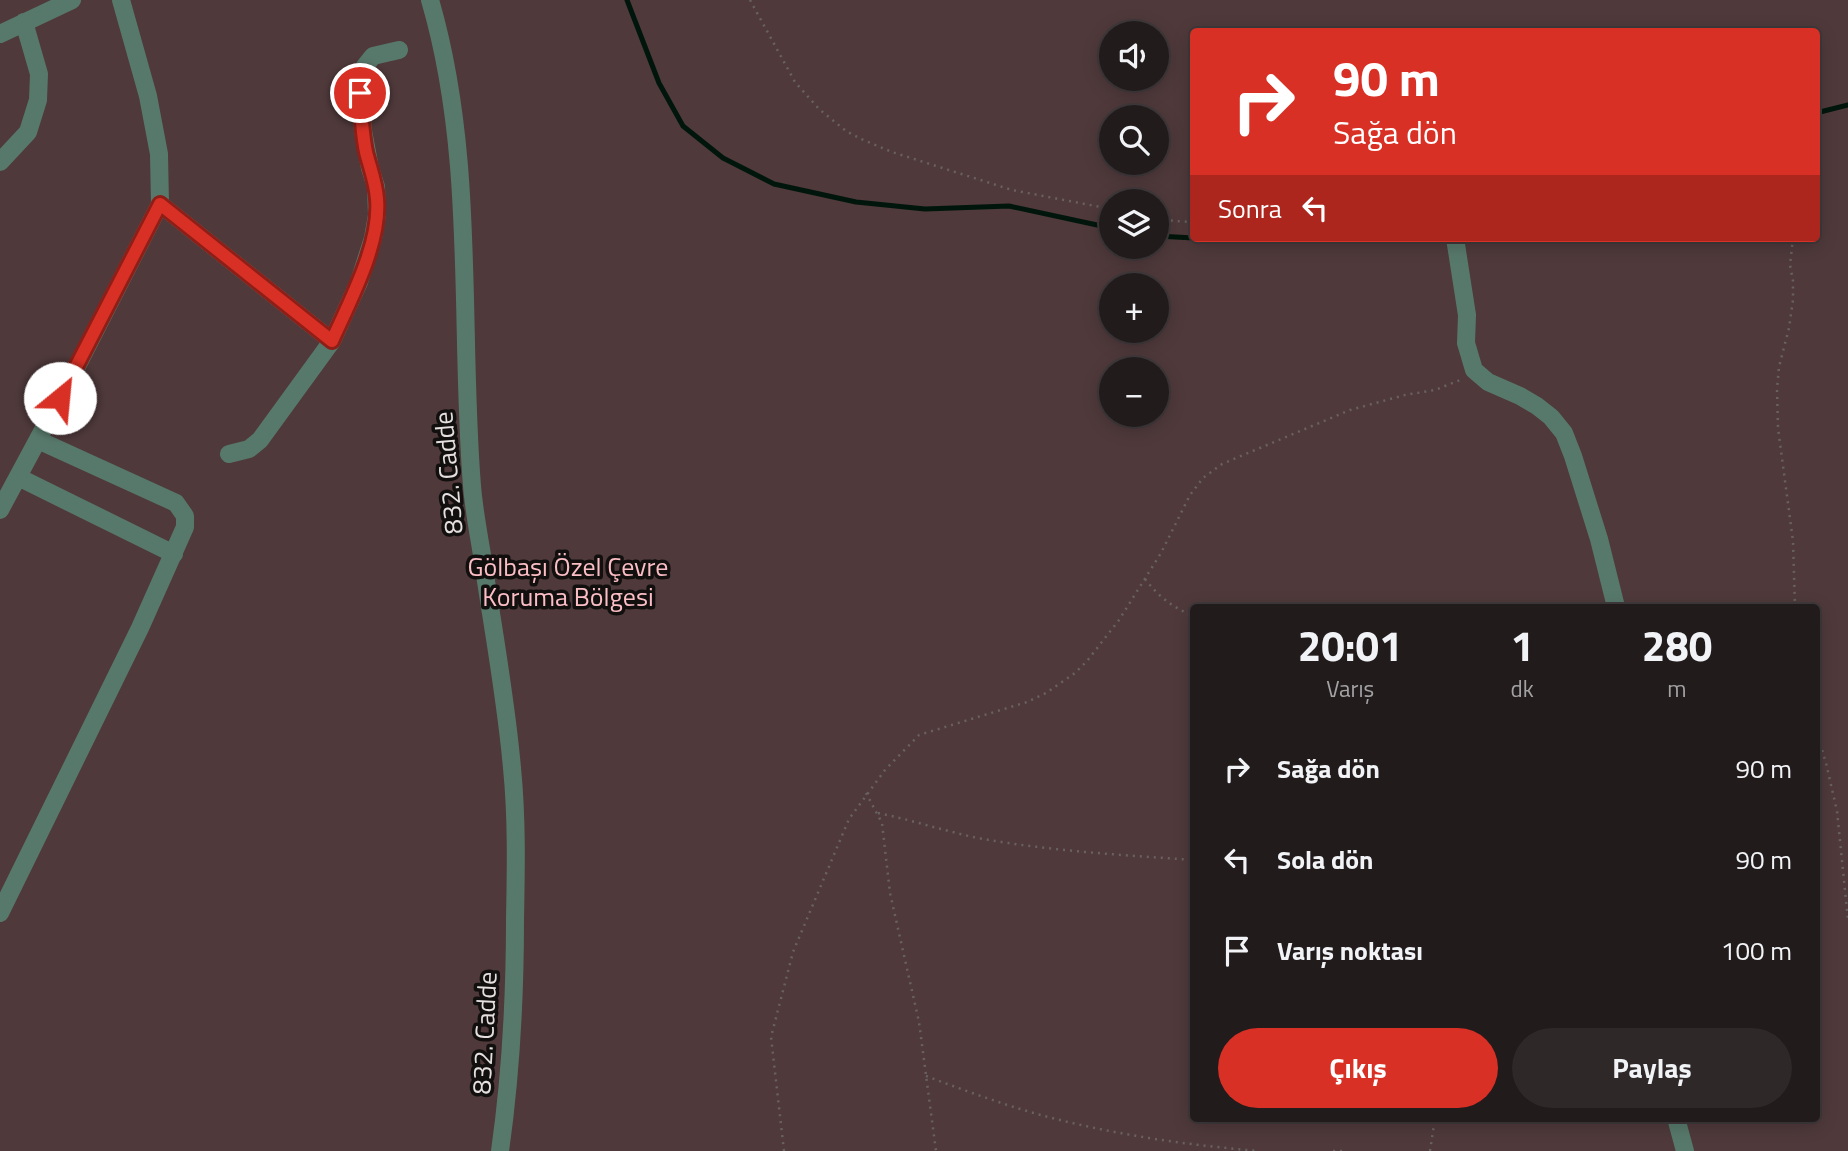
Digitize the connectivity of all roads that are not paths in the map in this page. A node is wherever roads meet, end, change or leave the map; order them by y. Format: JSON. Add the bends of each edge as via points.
{"nodes":[{"id":1,"x":72,"y":0,"type":"edge"},
{"id":2,"x":121,"y":0,"type":"edge"},
{"id":3,"x":430,"y":0,"type":"edge"},
{"id":4,"x":24,"y":22,"type":"junction"},
{"id":5,"x":0,"y":34,"type":"edge"},
{"id":6,"x":399,"y":50,"type":"dead end"},
{"id":7,"x":0,"y":162,"type":"edge"},
{"id":8,"x":160,"y":204,"type":"junction"},
{"id":9,"x":1456,"y":242,"type":"edge"},
{"id":10,"x":332,"y":341,"type":"junction"},
{"id":11,"x":38,"y":440,"type":"junction"},
{"id":12,"x":229,"y":454,"type":"dead end"},
{"id":13,"x":18,"y":477,"type":"junction"},
{"id":14,"x":0,"y":510,"type":"edge"},
{"id":15,"x":174,"y":554,"type":"junction"},
{"id":16,"x":1615,"y":604,"type":"edge"},
{"id":17,"x":0,"y":913,"type":"edge"},
{"id":18,"x":1677,"y":1122,"type":"edge"},
{"id":19,"x":499,"y":1151,"type":"edge"},
{"id":20,"x":1685,"y":1151,"type":"edge"}],
"edges":[{"from":1,"to":4,"type":"street"},
{"from":2,"to":8,"type":"street","via":[[148,96],[159,154]]},
{"from":3,"to":19,"type":"street","name":"832. Cadde","via":[[442,45],[457,150],[472,488],[513,769],[514,988],[508,1096]]},
{"from":4,"to":5,"type":"street"},
{"from":4,"to":7,"type":"street","via":[[39,74],[38,100],[28,132]]},
{"from":6,"to":10,"type":"street","via":[[373,56],[363,73],[363,131],[376,187],[377,215],[359,282]]},
{"from":8,"to":10,"type":"street"},
{"from":8,"to":11,"type":"street"},
{"from":9,"to":16,"type":"street","via":[[1467,315],[1466,343],[1474,370],[1537,406],[1564,433]]},
{"from":10,"to":12,"type":"street","via":[[260,440]]},
{"from":11,"to":13,"type":"street"},
{"from":11,"to":15,"type":"street","via":[[176,503],[186,522]]},
{"from":13,"to":14,"type":"street"},
{"from":13,"to":15,"type":"street"},
{"from":15,"to":17,"type":"street"},
{"from":18,"to":20,"type":"street"}]}
